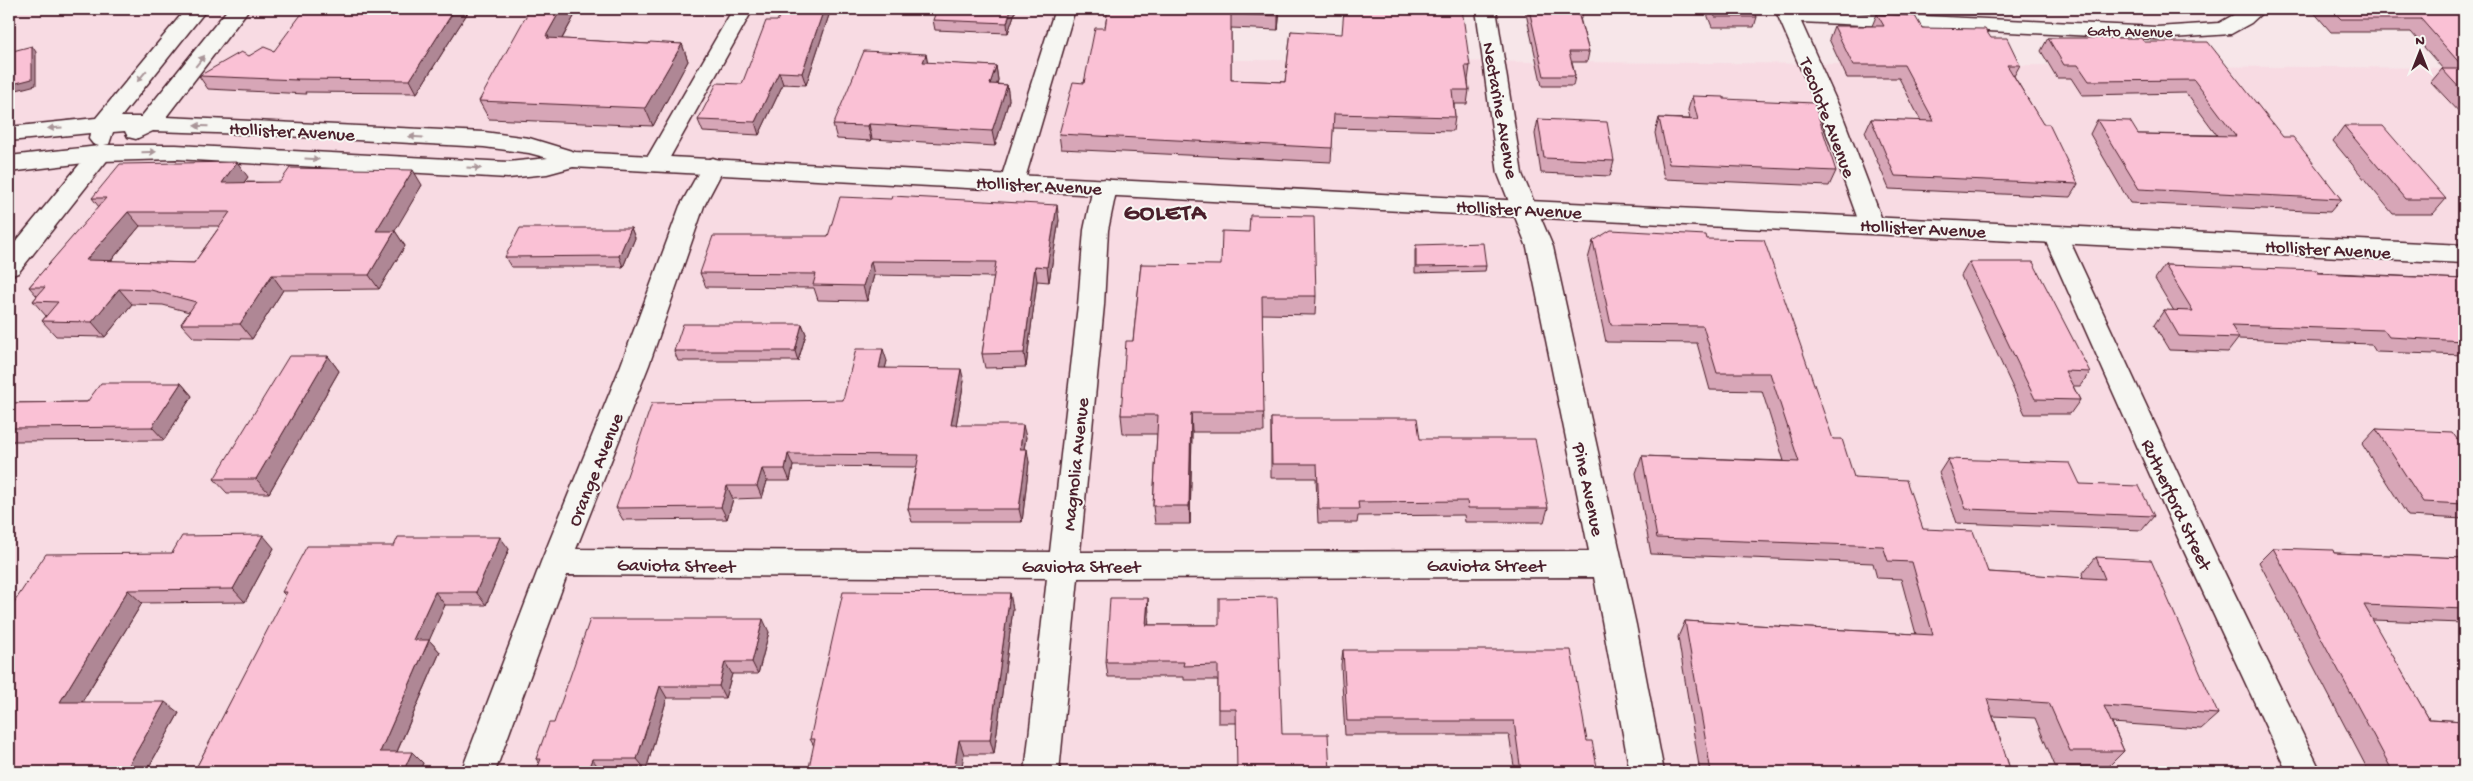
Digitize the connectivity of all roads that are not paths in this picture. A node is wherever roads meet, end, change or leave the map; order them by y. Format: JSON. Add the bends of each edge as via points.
{"nodes":[{"id":1,"x":196,"y":9,"type":"edge"},
{"id":2,"x":239,"y":9,"type":"edge"},
{"id":3,"x":743,"y":9,"type":"edge"},
{"id":4,"x":1065,"y":9,"type":"edge"},
{"id":5,"x":1486,"y":9,"type":"edge"},
{"id":6,"x":2256,"y":9,"type":"edge"},
{"id":7,"x":1786,"y":12,"type":"edge"},
{"id":8,"x":102,"y":126,"type":"junction"},
{"id":9,"x":146,"y":126,"type":"junction"},
{"id":10,"x":9,"y":134,"type":"edge"},
{"id":11,"x":101,"y":153,"type":"junction"},
{"id":12,"x":573,"y":159,"type":"junction"},
{"id":13,"x":656,"y":163,"type":"junction"},
{"id":14,"x":9,"y":164,"type":"edge"},
{"id":15,"x":713,"y":166,"type":"junction"},
{"id":16,"x":1012,"y":182,"type":"junction"},
{"id":17,"x":1105,"y":187,"type":"junction"},
{"id":18,"x":1525,"y":209,"type":"junction"},
{"id":19,"x":1872,"y":225,"type":"junction"},
{"id":20,"x":2055,"y":235,"type":"junction"},
{"id":21,"x":2464,"y":254,"type":"edge"},
{"id":22,"x":9,"y":267,"type":"edge"},
{"id":23,"x":556,"y":562,"type":"junction"},
{"id":24,"x":1606,"y":564,"type":"junction"},
{"id":25,"x":1064,"y":565,"type":"junction"},
{"id":26,"x":478,"y":772,"type":"edge"},
{"id":27,"x":1042,"y":772,"type":"edge"},
{"id":28,"x":1647,"y":772,"type":"edge"},
{"id":29,"x":2304,"y":772,"type":"edge"}],
"edges":[{"from":1,"to":8,"type":"street","one_way":true},
{"from":9,"to":2,"type":"street","one_way":true},
{"from":3,"to":13,"type":"street"},
{"from":4,"to":16,"type":"street"},
{"from":5,"to":18,"type":"street","name":"Nectarine Avenue","via":[[1510,174]]},
{"from":6,"to":7,"type":"street","name":"Gato Avenue","via":[[2223,29],[2157,33]]},
{"from":7,"to":19,"type":"street","name":"Tecolote Avenue","via":[[1829,109]]},
{"from":8,"to":9,"type":"street","name":"Hollister Avenue"},
{"from":8,"to":10,"type":"street","name":"Hollister Avenue","one_way":true},
{"from":8,"to":11,"type":"street"},
{"from":9,"to":11,"type":"street"},
{"from":12,"to":9,"type":"street","name":"Hollister Avenue","one_way":true,"via":[[517,142],[333,131]]},
{"from":11,"to":12,"type":"street","name":"Hollister Avenue","one_way":true,"via":[[176,152],[508,170],[547,166]]},
{"from":11,"to":14,"type":"street","name":"Hollister Avenue"},
{"from":11,"to":22,"type":"street"},
{"from":12,"to":13,"type":"street","name":"Hollister Avenue"},
{"from":13,"to":15,"type":"street","name":"Hollister Avenue"},
{"from":15,"to":16,"type":"street","name":"Hollister Avenue"},
{"from":15,"to":23,"type":"street","name":"Orange Avenue","via":[[692,206],[635,365]]},
{"from":16,"to":17,"type":"street","name":"Hollister Avenue"},
{"from":17,"to":18,"type":"street","name":"Hollister Avenue"},
{"from":17,"to":25,"type":"street","name":"Magnolia Avenue","via":[[1096,230]]},
{"from":18,"to":19,"type":"street","name":"Hollister Avenue"},
{"from":18,"to":24,"type":"street","name":"Pine Avenue","via":[[1540,247]]},
{"from":19,"to":20,"type":"street","name":"Hollister Avenue"},
{"from":20,"to":21,"type":"street","name":"Hollister Avenue"},
{"from":20,"to":29,"type":"street","name":"Rutherford Street"},
{"from":23,"to":25,"type":"street","name":"Gaviota Street"},
{"from":23,"to":26,"type":"street","name":"Orange Avenue"},
{"from":24,"to":25,"type":"street","name":"Gaviota Street"},
{"from":24,"to":28,"type":"street","name":"Pine Avenue"},
{"from":25,"to":27,"type":"street","name":"Magnolia Avenue"}]}
